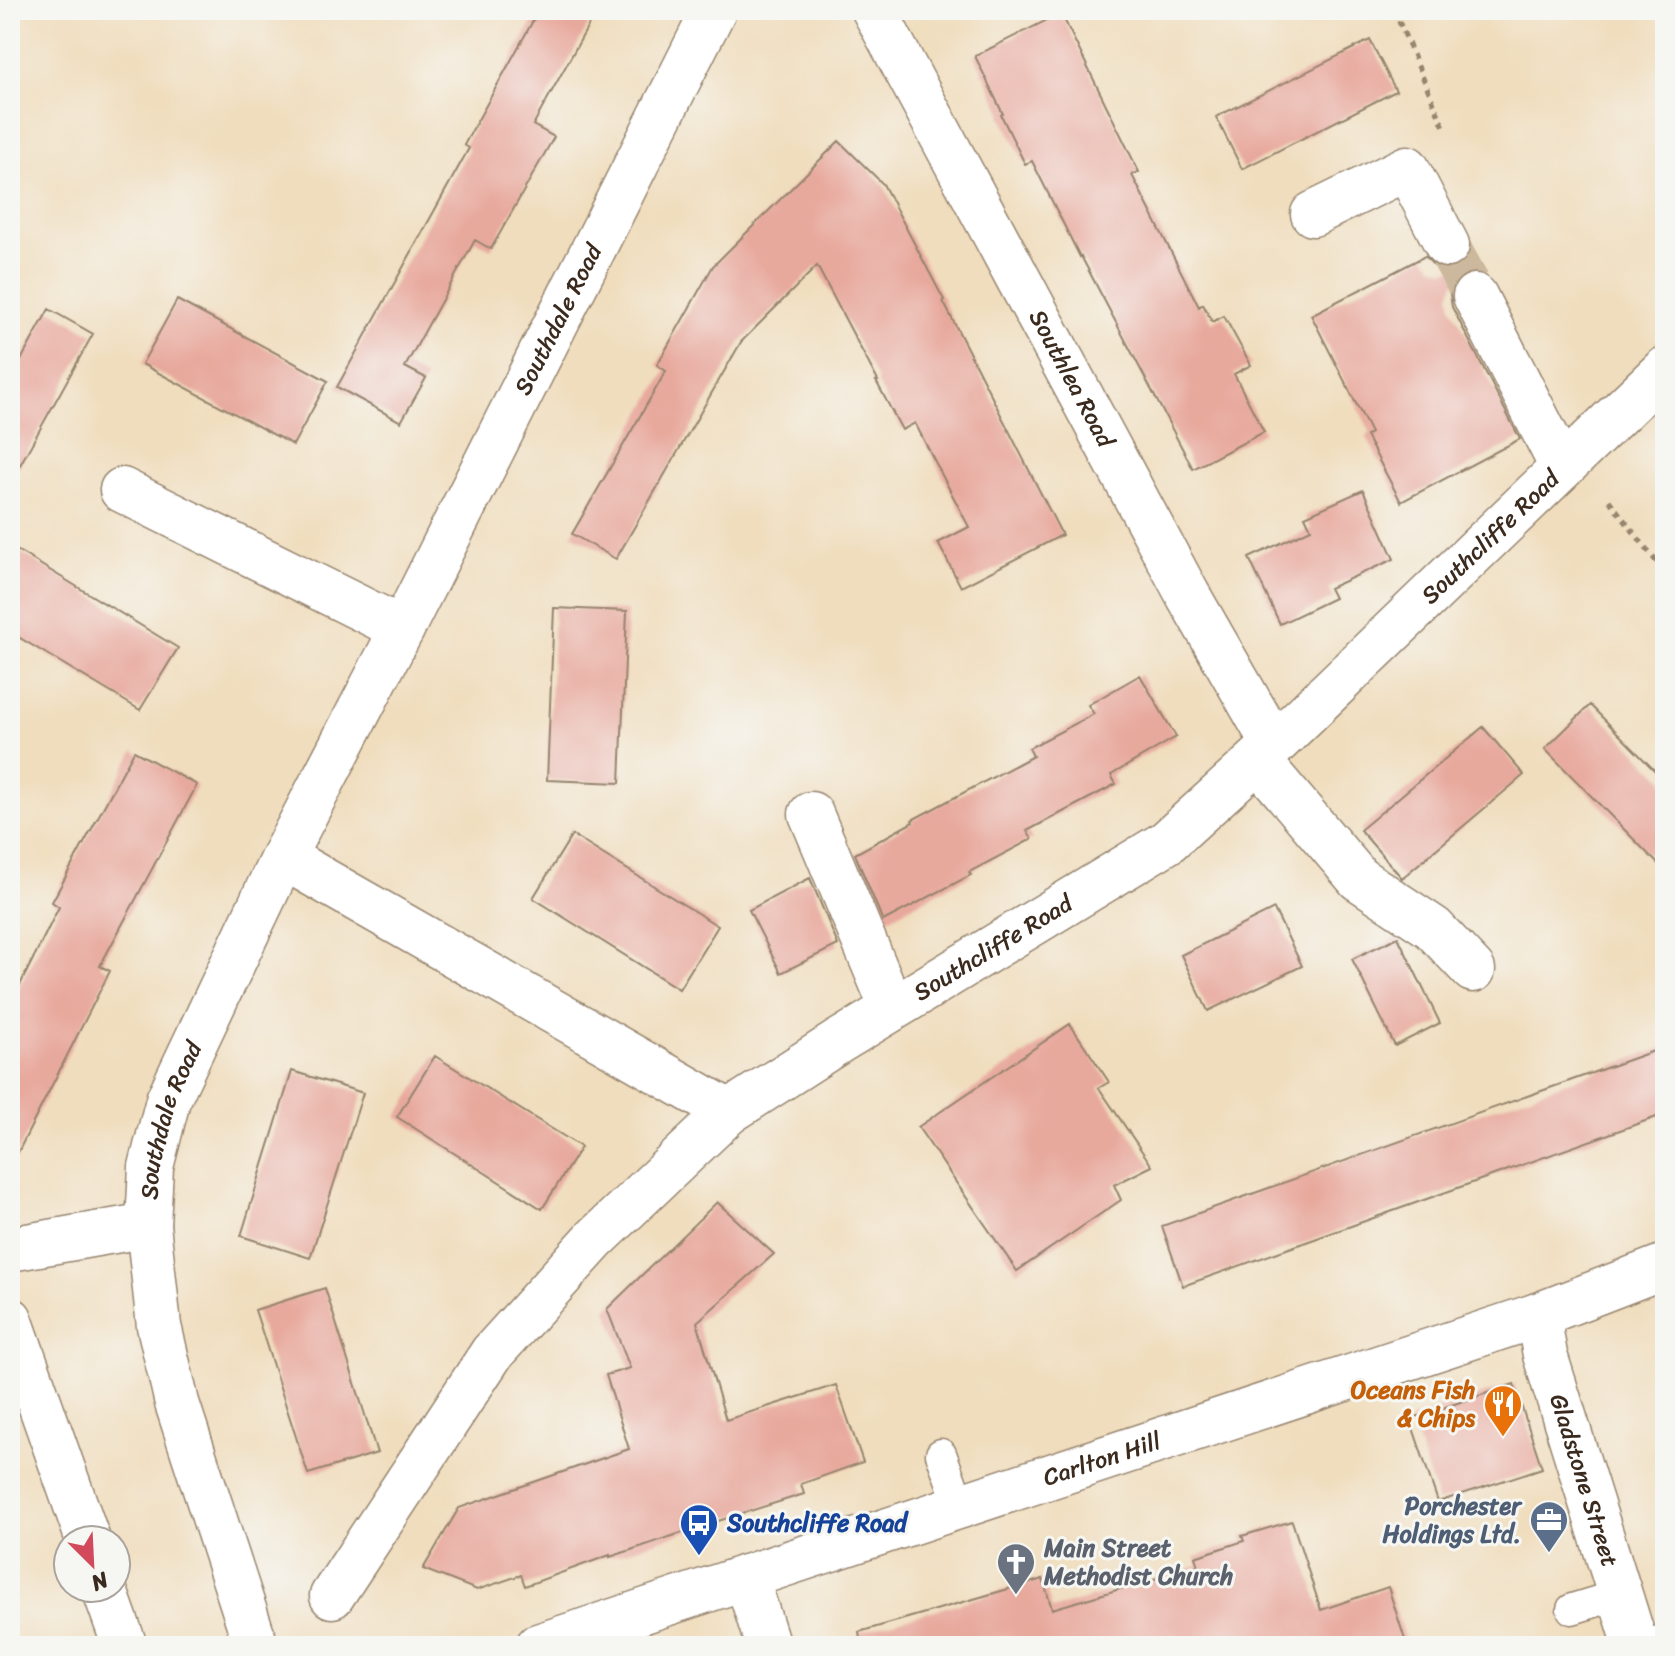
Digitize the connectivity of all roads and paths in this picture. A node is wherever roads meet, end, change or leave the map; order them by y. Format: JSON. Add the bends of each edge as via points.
{"nodes":[{"id":1,"x":714,"y":10,"type":"edge"},
{"id":2,"x":874,"y":10,"type":"edge"},
{"id":3,"x":1313,"y":214,"type":"dead end"},
{"id":4,"x":1447,"y":245,"type":"tunnel mouth"},
{"id":5,"x":1475,"y":296,"type":"tunnel mouth"},
{"id":6,"x":1665,"y":369,"type":"edge"},
{"id":7,"x":1568,"y":461,"type":"junction"},
{"id":8,"x":122,"y":490,"type":"dead end"},
{"id":9,"x":1665,"y":573,"type":"edge"},
{"id":10,"x":402,"y":629,"type":"junction"},
{"id":11,"x":1266,"y":753,"type":"junction"},
{"id":12,"x":811,"y":814,"type":"dead end"},
{"id":13,"x":283,"y":857,"type":"junction"},
{"id":14,"x":1473,"y":970,"type":"dead end"},
{"id":15,"x":892,"y":1008,"type":"junction"},
{"id":16,"x":729,"y":1112,"type":"junction"},
{"id":17,"x":148,"y":1225,"type":"junction"},
{"id":18,"x":10,"y":1249,"type":"edge"},
{"id":19,"x":1665,"y":1266,"type":"edge"},
{"id":20,"x":1538,"y":1315,"type":"junction"},
{"id":21,"x":10,"y":1319,"type":"edge"},
{"id":22,"x":941,"y":1454,"type":"dead end"},
{"id":23,"x":960,"y":1506,"type":"junction"},
{"id":24,"x":82,"y":1524,"type":"edge"},
{"id":25,"x":746,"y":1577,"type":"junction"},
{"id":26,"x":1621,"y":1594,"type":"junction"},
{"id":27,"x":332,"y":1596,"type":"dead end"},
{"id":28,"x":110,"y":1604,"type":"edge"},
{"id":29,"x":1572,"y":1609,"type":"dead end"},
{"id":30,"x":1665,"y":1639,"type":"edge"},
{"id":31,"x":123,"y":1641,"type":"dead end"},
{"id":32,"x":256,"y":1646,"type":"edge"},
{"id":33,"x":538,"y":1646,"type":"edge"},
{"id":34,"x":768,"y":1646,"type":"edge"},
{"id":35,"x":1636,"y":1646,"type":"edge"},
{"id":36,"x":1642,"y":1646,"type":"edge"}],
"edges":[{"from":1,"to":10,"type":"street","name":"Southdale Road"},
{"from":2,"to":11,"type":"street","name":"Southlea Road","via":[[1188,595]]},
{"from":3,"to":4,"type":"street","via":[[1407,168]]},
{"from":5,"to":7,"type":"street"},
{"from":6,"to":7,"type":"street","name":"Southcliffe Road"},
{"from":7,"to":9,"type":"path"},
{"from":7,"to":11,"type":"street","name":"Southcliffe Road"},
{"from":8,"to":10,"type":"street"},
{"from":10,"to":13,"type":"street","name":"Southdale Road"},
{"from":11,"to":14,"type":"street","name":"Southlea Road","via":[[1359,879],[1433,928]]},
{"from":11,"to":15,"type":"street","name":"Southcliffe Road","via":[[1167,842]]},
{"from":12,"to":15,"type":"street"},
{"from":13,"to":16,"type":"street"},
{"from":13,"to":17,"type":"street","name":"Southdale Road","via":[[168,1100],[151,1167]]},
{"from":15,"to":16,"type":"street","name":"Southcliffe Road"},
{"from":16,"to":27,"type":"street","name":"Southcliffe Road","via":[[594,1240],[492,1353]]},
{"from":17,"to":18,"type":"street"},
{"from":17,"to":32,"type":"street","name":"Southdale Road","via":[[159,1326],[177,1403]]},
{"from":19,"to":20,"type":"street","name":"Carlton Hill"},
{"from":20,"to":23,"type":"street","name":"Carlton Hill"},
{"from":20,"to":26,"type":"street","name":"Gladstone Street","via":[[1545,1355]]},
{"from":21,"to":24,"type":"street"},
{"from":22,"to":23,"type":"lane"},
{"from":23,"to":25,"type":"street","name":"Carlton Hill"},
{"from":25,"to":33,"type":"street","name":"Carlton Hill"},
{"from":25,"to":34,"type":"street"},
{"from":26,"to":29,"type":"lane"},
{"from":26,"to":35,"type":"street","name":"Gladstone Street"},
{"from":28,"to":31,"type":"street"},
{"from":30,"to":36,"type":"lane"}]}
